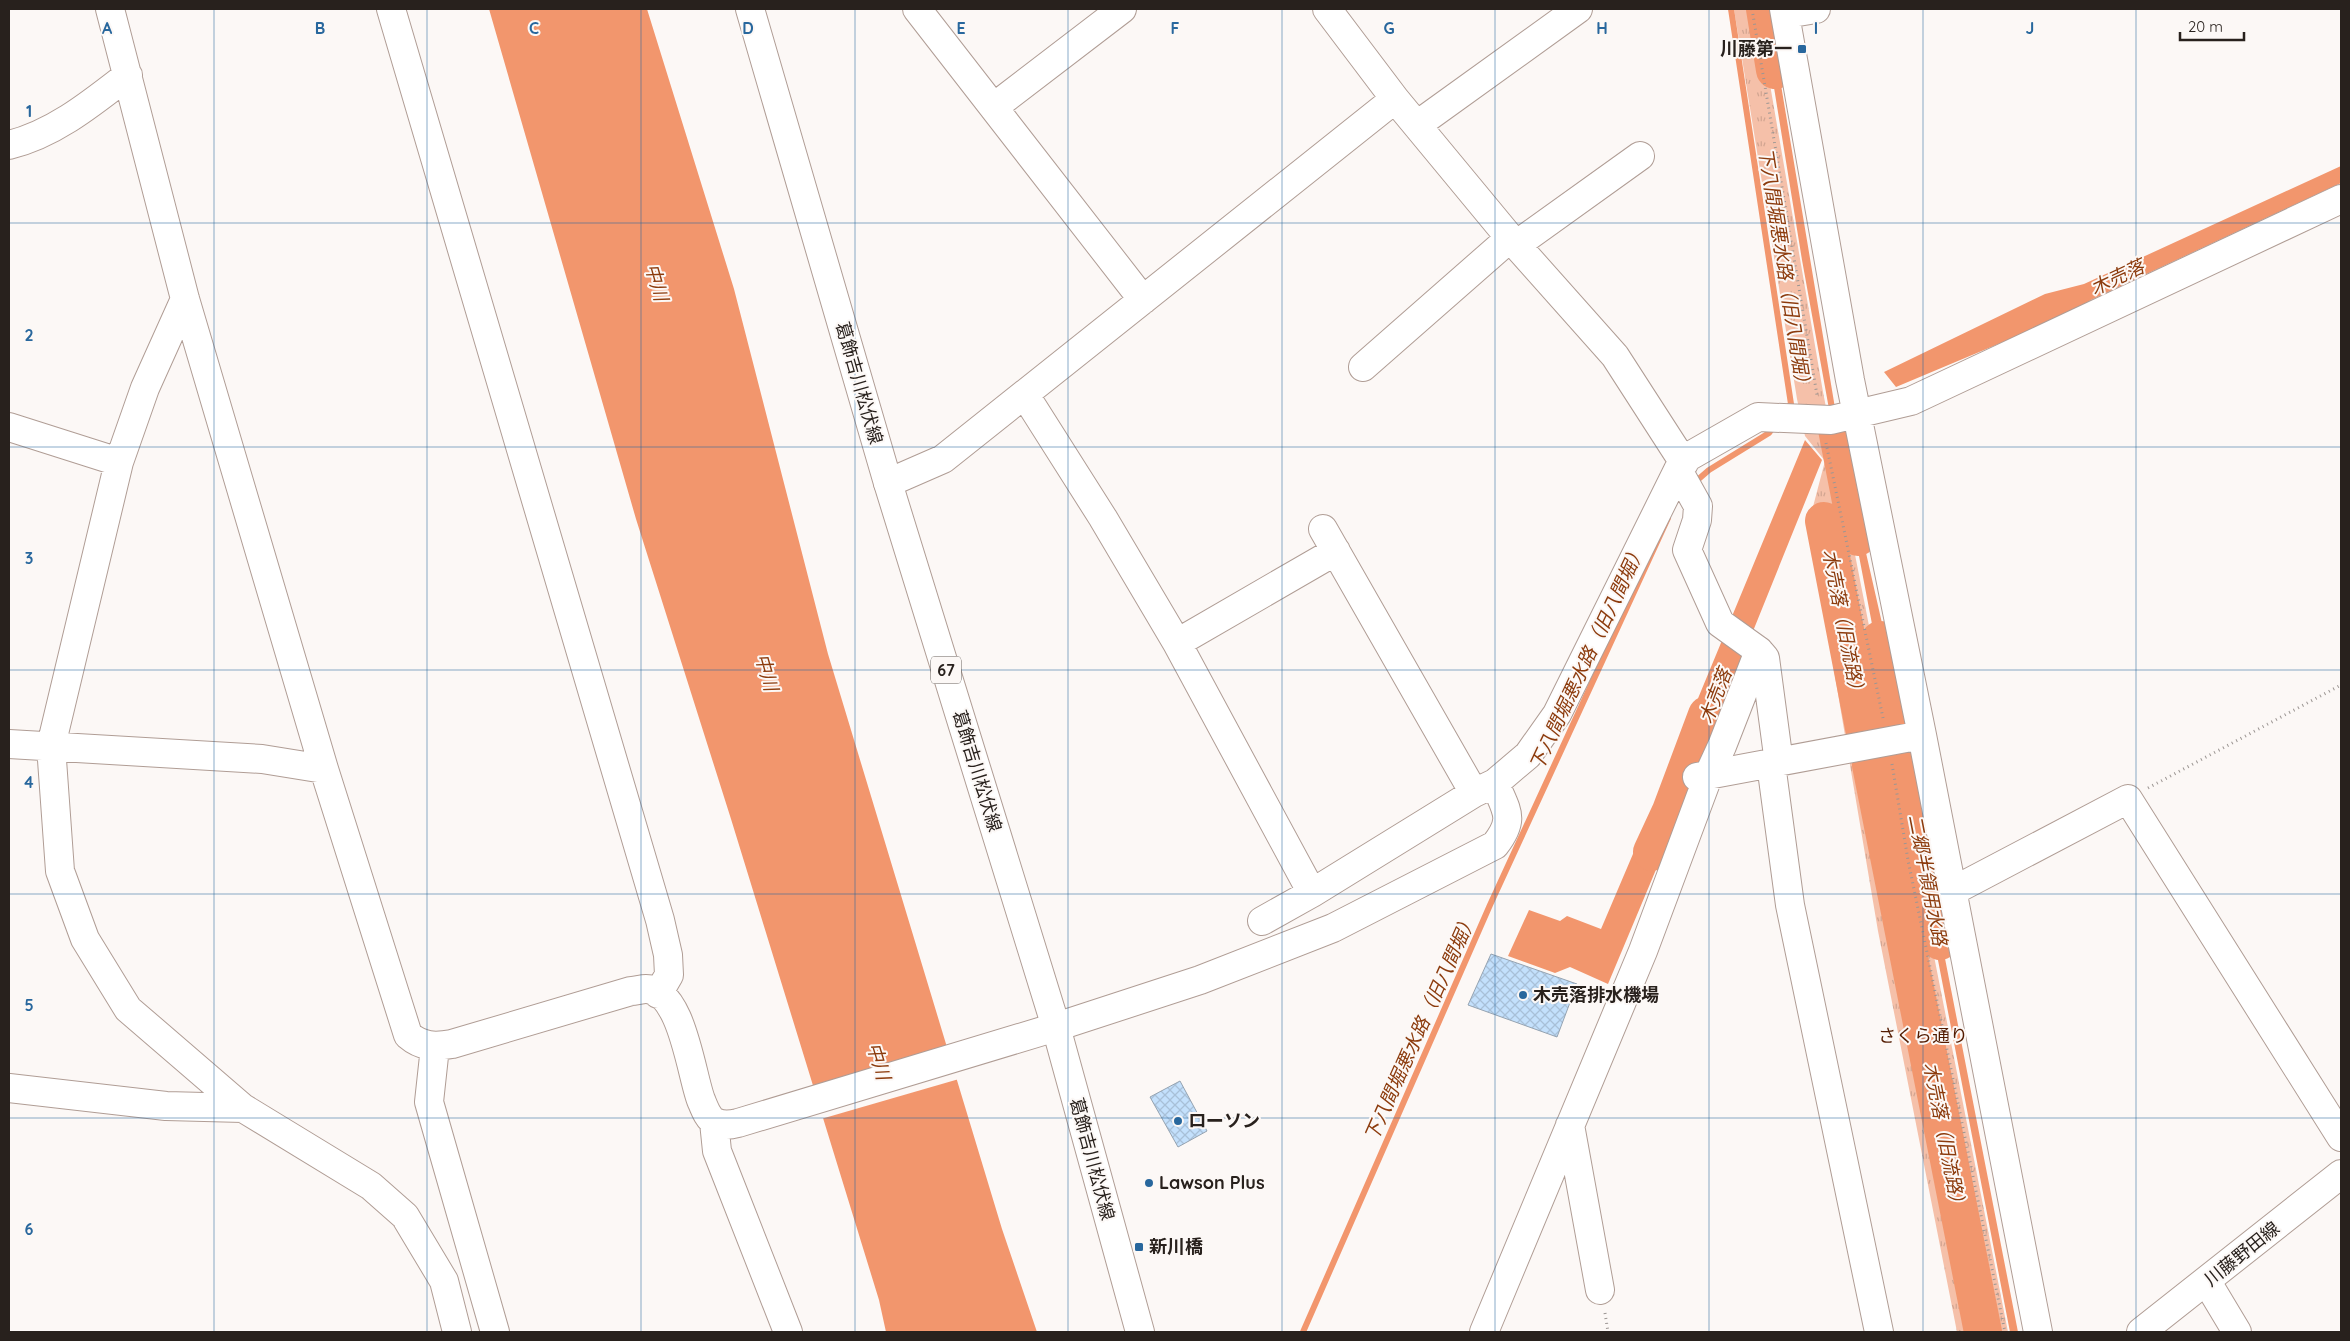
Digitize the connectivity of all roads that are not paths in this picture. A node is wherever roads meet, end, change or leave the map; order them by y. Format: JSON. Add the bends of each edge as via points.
{"nodes":[{"id":1,"x":110,"y":9,"type":"edge"},
{"id":2,"x":391,"y":9,"type":"edge"},
{"id":3,"x":750,"y":9,"type":"edge"},
{"id":4,"x":917,"y":9,"type":"edge"},
{"id":5,"x":1122,"y":9,"type":"edge"},
{"id":6,"x":1327,"y":9,"type":"edge"},
{"id":7,"x":1578,"y":9,"type":"edge"},
{"id":8,"x":1816,"y":9,"type":"edge"},
{"id":9,"x":1785,"y":12,"type":"edge"},
{"id":10,"x":128,"y":75,"type":"junction"},
{"id":11,"x":1395,"y":99,"type":"junction"},
{"id":12,"x":994,"y":108,"type":"junction"},
{"id":13,"x":1417,"y":125,"type":"junction"},
{"id":14,"x":9,"y":145,"type":"edge"},
{"id":15,"x":1640,"y":156,"type":"dead end"},
{"id":16,"x":2341,"y":199,"type":"edge"},
{"id":17,"x":1513,"y":242,"type":"junction"},
{"id":18,"x":185,"y":299,"type":"junction"},
{"id":19,"x":1144,"y":300,"type":"junction"},
{"id":20,"x":1364,"y":367,"type":"dead end"},
{"id":21,"x":1025,"y":395,"type":"junction"},
{"id":22,"x":1831,"y":418,"type":"junction"},
{"id":23,"x":9,"y":427,"type":"edge"},
{"id":24,"x":118,"y":462,"type":"junction"},
{"id":25,"x":1681,"y":467,"type":"junction"},
{"id":26,"x":888,"y":483,"type":"junction"},
{"id":27,"x":1177,"y":643,"type":"junction"},
{"id":28,"x":1759,"y":651,"type":"junction"},
{"id":29,"x":1922,"y":735,"type":"junction"},
{"id":30,"x":9,"y":744,"type":"edge"},
{"id":31,"x":51,"y":746,"type":"junction"},
{"id":32,"x":1775,"y":764,"type":"junction"},
{"id":33,"x":324,"y":769,"type":"junction"},
{"id":34,"x":1703,"y":775,"type":"junction"},
{"id":35,"x":1484,"y":788,"type":"junction"},
{"id":36,"x":1953,"y":891,"type":"junction"},
{"id":37,"x":1312,"y":893,"type":"junction"},
{"id":38,"x":1262,"y":921,"type":"dead end"},
{"id":39,"x":658,"y":994,"type":"junction"},
{"id":40,"x":1056,"y":1027,"type":"junction"},
{"id":41,"x":435,"y":1047,"type":"junction"},
{"id":42,"x":9,"y":1088,"type":"edge"},
{"id":43,"x":243,"y":1108,"type":"junction"},
{"id":44,"x":726,"y":1123,"type":"junction"},
{"id":45,"x":1570,"y":1124,"type":"junction"},
{"id":46,"x":2341,"y":1136,"type":"edge"},
{"id":47,"x":2341,"y":1174,"type":"edge"},
{"id":48,"x":2207,"y":1282,"type":"junction"},
{"id":49,"x":1600,"y":1290,"type":"dead end"},
{"id":50,"x":457,"y":1332,"type":"edge"},
{"id":51,"x":495,"y":1332,"type":"edge"},
{"id":52,"x":788,"y":1332,"type":"edge"},
{"id":53,"x":1140,"y":1332,"type":"edge"},
{"id":54,"x":1484,"y":1332,"type":"edge"},
{"id":55,"x":1879,"y":1332,"type":"edge"},
{"id":56,"x":2038,"y":1332,"type":"edge"},
{"id":57,"x":2141,"y":1332,"type":"edge"},
{"id":58,"x":2237,"y":1332,"type":"edge"}],
"edges":[{"from":1,"to":10,"type":"street"},
{"from":2,"to":39,"type":"street","via":[[660,920],[669,975]]},
{"from":3,"to":26,"type":"street","name":"葛飾吉川松伏線","number":"67"},
{"from":4,"to":12,"type":"street"},
{"from":5,"to":12,"type":"street"},
{"from":6,"to":11,"type":"street"},
{"from":7,"to":13,"type":"street"},
{"from":8,"to":9,"type":"street"},
{"from":9,"to":22,"type":"street","via":[[1848,370]]},
{"from":10,"to":14,"type":"street","via":[[49,130]]},
{"from":10,"to":18,"type":"street"},
{"from":11,"to":13,"type":"street"},
{"from":11,"to":19,"type":"street"},
{"from":12,"to":19,"type":"street"},
{"from":13,"to":17,"type":"street"},
{"from":15,"to":17,"type":"street"},
{"from":16,"to":22,"type":"street","via":[[1911,401]]},
{"from":17,"to":20,"type":"street"},
{"from":17,"to":25,"type":"street","via":[[1615,356]]},
{"from":18,"to":24,"type":"street","via":[[145,388]]},
{"from":18,"to":33,"type":"street"},
{"from":19,"to":21,"type":"street"},
{"from":21,"to":26,"type":"street","via":[[943,459]]},
{"from":21,"to":27,"type":"street"},
{"from":22,"to":25,"type":"street","via":[[1758,417],[1688,457]]},
{"from":22,"to":29,"type":"street"},
{"from":23,"to":24,"type":"street"},
{"from":24,"to":31,"type":"street"},
{"from":25,"to":28,"type":"street","via":[[1698,506],[1687,550],[1720,623]]},
{"from":25,"to":35,"type":"street","via":[[1557,714],[1528,755]]},
{"from":26,"to":40,"type":"street","name":"葛飾吉川松伏線","number":"67"},
{"from":27,"to":35,"type":"street","via":[[1330,540]]},
{"from":27,"to":37,"type":"street"},
{"from":28,"to":32,"type":"street","via":[[1765,658]]},
{"from":28,"to":34,"type":"street","via":[[1722,746]]},
{"from":29,"to":32,"type":"street"},
{"from":29,"to":36,"type":"street"},
{"from":30,"to":31,"type":"street"},
{"from":31,"to":33,"type":"street","via":[[262,759]]},
{"from":31,"to":43,"type":"street","via":[[60,871],[85,939],[128,1010]]},
{"from":32,"to":34,"type":"street"},
{"from":32,"to":55,"type":"street","via":[[1790,905]]},
{"from":33,"to":41,"type":"street","via":[[408,1035],[417,1042]]},
{"from":34,"to":45,"type":"street","via":[[1643,951]]},
{"from":35,"to":37,"type":"street"},
{"from":35,"to":40,"type":"street","via":[[1509,817],[1506,830],[1496,845],[1333,928],[1200,980]]},
{"from":36,"to":46,"type":"street","via":[[2128,799]]},
{"from":36,"to":56,"type":"street"},
{"from":37,"to":38,"type":"street"},
{"from":39,"to":41,"type":"street","via":[[648,989],[631,991]]},
{"from":39,"to":44,"type":"street","via":[[677,1013],[705,1109]]},
{"from":40,"to":44,"type":"street"},
{"from":40,"to":53,"type":"street","name":"葛飾吉川松伏線","number":"67"},
{"from":41,"to":51,"type":"street","via":[[429,1102]]},
{"from":42,"to":43,"type":"street","via":[[166,1106]]},
{"from":43,"to":50,"type":"street","via":[[371,1186],[405,1216],[444,1281]]},
{"from":44,"to":52,"type":"street","via":[[717,1151]]},
{"from":45,"to":49,"type":"street"},
{"from":45,"to":54,"type":"street"},
{"from":47,"to":48,"type":"street","name":"川藤野田線"},
{"from":48,"to":57,"type":"street","name":"川藤野田線"},
{"from":48,"to":58,"type":"street"}]}
